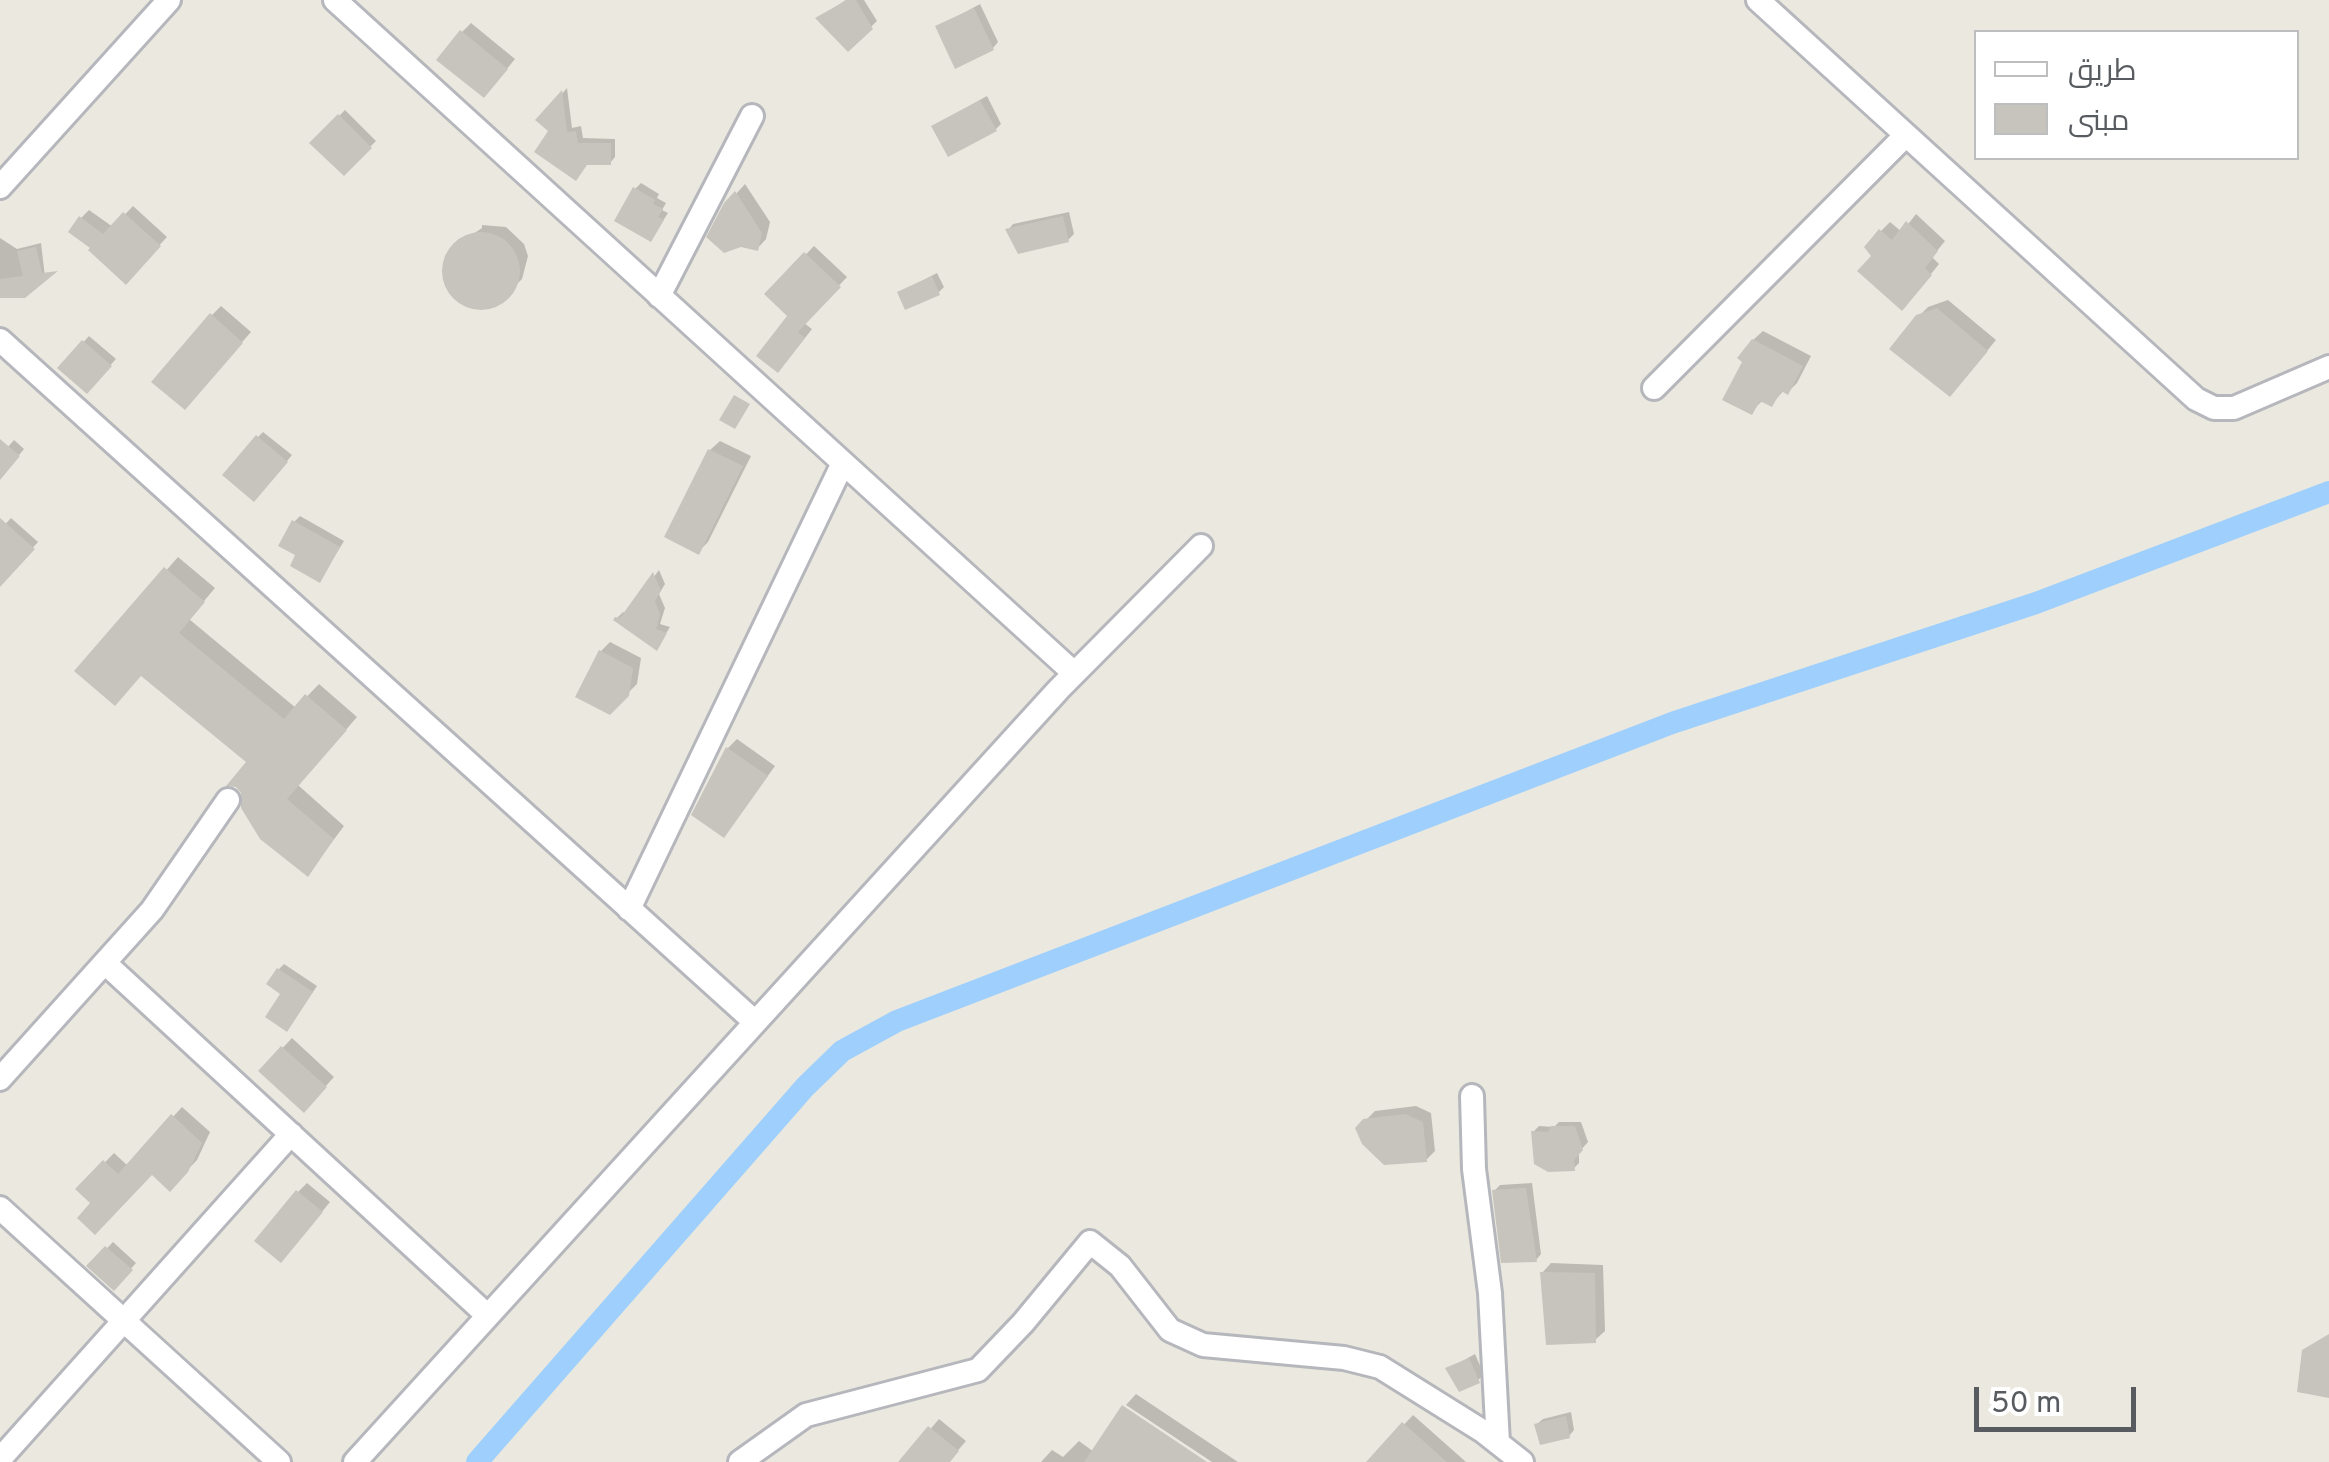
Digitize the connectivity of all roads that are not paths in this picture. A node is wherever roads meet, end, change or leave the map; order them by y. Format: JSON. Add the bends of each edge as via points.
{"nodes":[{"id":1,"x":169,"y":0,"type":"edge"},
{"id":2,"x":335,"y":0,"type":"edge"},
{"id":3,"x":1758,"y":0,"type":"edge"},
{"id":4,"x":752,"y":116,"type":"dead end"},
{"id":5,"x":1906,"y":135,"type":"junction"},
{"id":6,"x":0,"y":186,"type":"edge"},
{"id":7,"x":660,"y":296,"type":"junction"},
{"id":8,"x":0,"y":340,"type":"edge"},
{"id":9,"x":2329,"y":367,"type":"edge"},
{"id":10,"x":1654,"y":388,"type":"dead end"},
{"id":11,"x":843,"y":463,"type":"junction"},
{"id":12,"x":1200,"y":546,"type":"dead end"},
{"id":13,"x":1074,"y":673,"type":"junction"},
{"id":14,"x":228,"y":800,"type":"dead end"},
{"id":15,"x":629,"y":909,"type":"junction"},
{"id":16,"x":105,"y":962,"type":"junction"},
{"id":17,"x":755,"y":1022,"type":"junction"},
{"id":18,"x":0,"y":1079,"type":"edge"},
{"id":19,"x":1472,"y":1096,"type":"dead end"},
{"id":20,"x":291,"y":1134,"type":"junction"},
{"id":21,"x":0,"y":1208,"type":"edge"},
{"id":22,"x":488,"y":1316,"type":"junction"},
{"id":23,"x":124,"y":1321,"type":"junction"},
{"id":24,"x":1498,"y":1442,"type":"junction"},
{"id":25,"x":0,"y":1459,"type":"edge"},
{"id":26,"x":280,"y":1462,"type":"edge"},
{"id":27,"x":355,"y":1462,"type":"edge"},
{"id":28,"x":740,"y":1462,"type":"edge"},
{"id":29,"x":1522,"y":1462,"type":"edge"}],
"edges":[{"from":1,"to":6,"type":"street"},
{"from":2,"to":7,"type":"street"},
{"from":3,"to":5,"type":"street"},
{"from":4,"to":7,"type":"street"},
{"from":5,"to":9,"type":"street","via":[[2196,399],[2234,408]]},
{"from":5,"to":10,"type":"street"},
{"from":7,"to":11,"type":"street"},
{"from":8,"to":15,"type":"street"},
{"from":11,"to":13,"type":"street"},
{"from":11,"to":15,"type":"street"},
{"from":12,"to":13,"type":"street"},
{"from":13,"to":17,"type":"street"},
{"from":14,"to":16,"type":"street","via":[[152,910]]},
{"from":15,"to":17,"type":"street"},
{"from":16,"to":18,"type":"street"},
{"from":16,"to":20,"type":"street"},
{"from":17,"to":22,"type":"street"},
{"from":19,"to":24,"type":"street"},
{"from":20,"to":22,"type":"street"},
{"from":20,"to":23,"type":"street"},
{"from":21,"to":23,"type":"street"},
{"from":22,"to":27,"type":"street"},
{"from":23,"to":25,"type":"street"},
{"from":23,"to":26,"type":"street"},
{"from":24,"to":28,"type":"street","via":[[1380,1367],[1204,1346],[1170,1330],[1120,1266],[1090,1242],[978,1370],[806,1415]]},
{"from":24,"to":29,"type":"street"}]}
